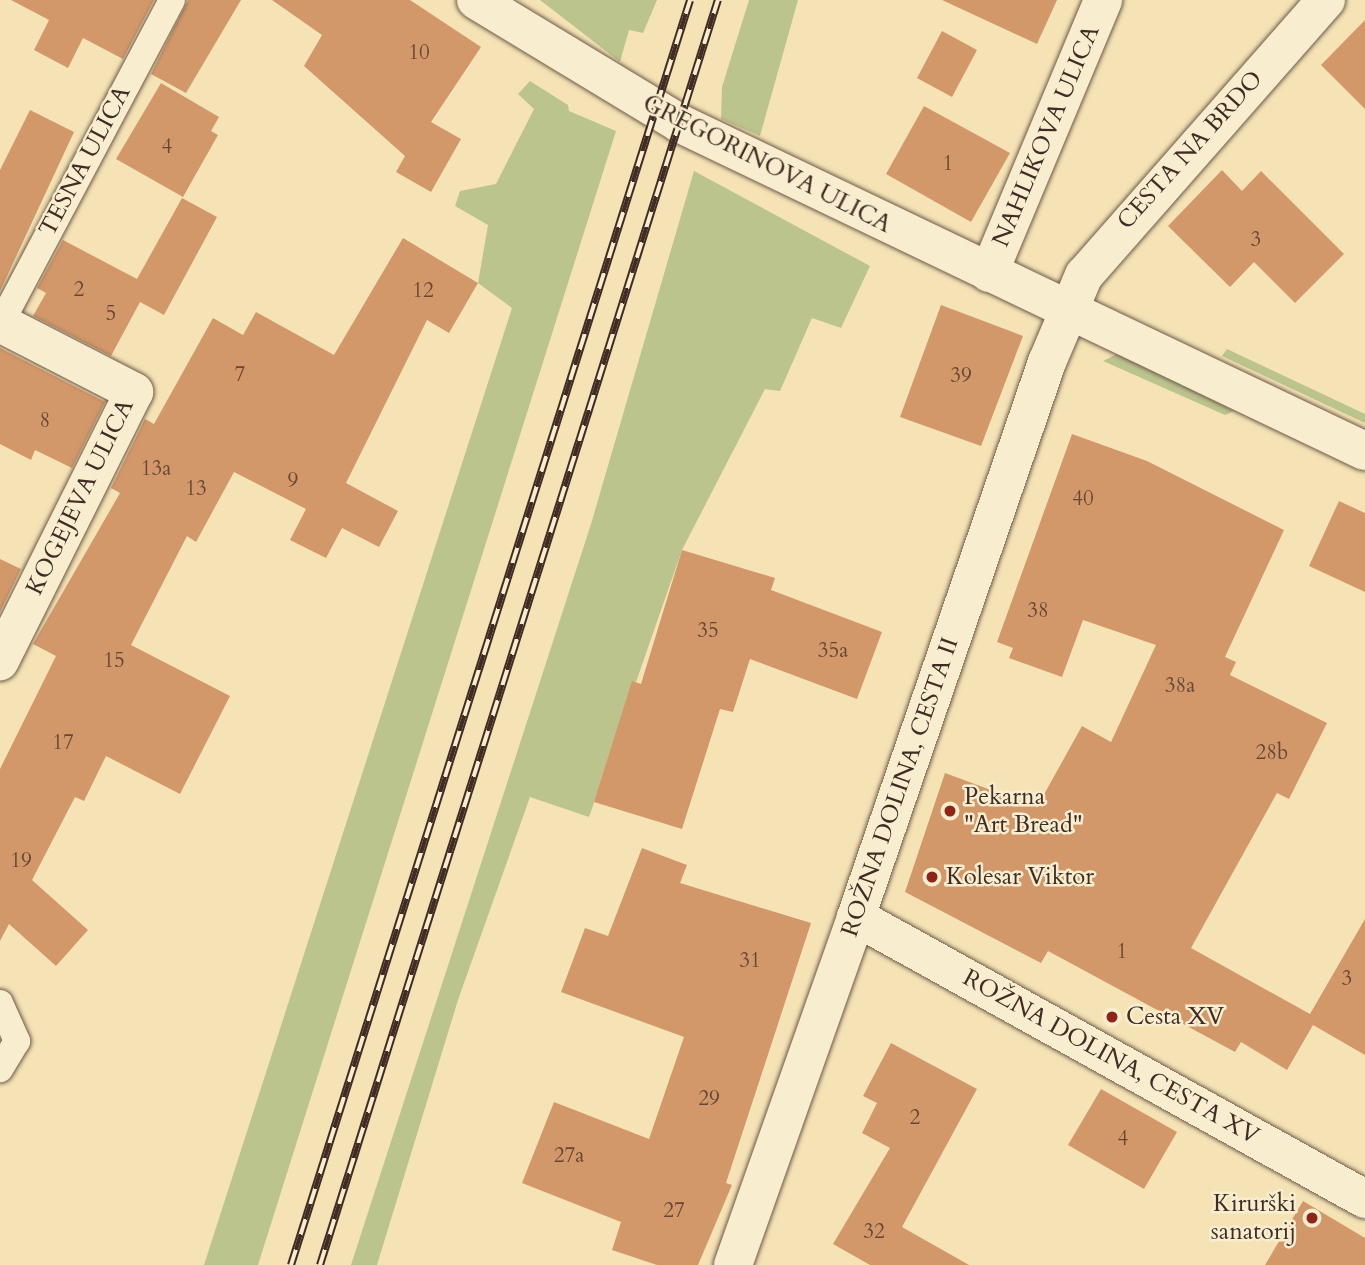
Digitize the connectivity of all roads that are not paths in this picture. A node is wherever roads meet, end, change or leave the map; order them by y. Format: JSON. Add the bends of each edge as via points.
{"nodes":[{"id":1,"x":172,"y":0,"type":"edge"},
{"id":2,"x":476,"y":0,"type":"edge"},
{"id":3,"x":1103,"y":0,"type":"edge"},
{"id":4,"x":1326,"y":0,"type":"edge"},
{"id":5,"x":989,"y":273,"type":"junction"},
{"id":6,"x":1067,"y":309,"type":"junction"},
{"id":7,"x":0,"y":323,"type":"edge"},
{"id":8,"x":1365,"y":451,"type":"edge"},
{"id":9,"x":0,"y":661,"type":"edge"},
{"id":10,"x":856,"y":917,"type":"junction"},
{"id":11,"x":0,"y":1003,"type":"edge"},
{"id":12,"x":0,"y":1069,"type":"edge"},
{"id":13,"x":1365,"y":1199,"type":"edge"},
{"id":14,"x":733,"y":1265,"type":"edge"}],
"edges":[{"from":1,"to":7,"type":"lane","name":"TESNA ULICA"},
{"from":2,"to":5,"type":"street","name":"GREGORINOVA ULICA","via":[[679,123]]},
{"from":3,"to":5,"type":"street","name":"NAHLIKOVA ULICA"},
{"from":4,"to":6,"type":"street","name":"CESTA NA BRDO","via":[[1105,245]]},
{"from":5,"to":6,"type":"street","name":"GREGORINOVA ULICA"},
{"from":6,"to":8,"type":"street","name":"GREGORINOVA ULICA"},
{"from":6,"to":10,"type":"street","name":"ROŽNA DOLINA, CESTA II"},
{"from":7,"to":9,"type":"street","name":"KOGEJEVA ULICA","via":[[134,392]]},
{"from":10,"to":13,"type":"street","name":"ROŽNA DOLINA, CESTA XV"},
{"from":10,"to":14,"type":"street","name":"ROŽNA DOLINA, CESTA II"},
{"from":11,"to":12,"type":"lane","via":[[17,1041]]}]}
